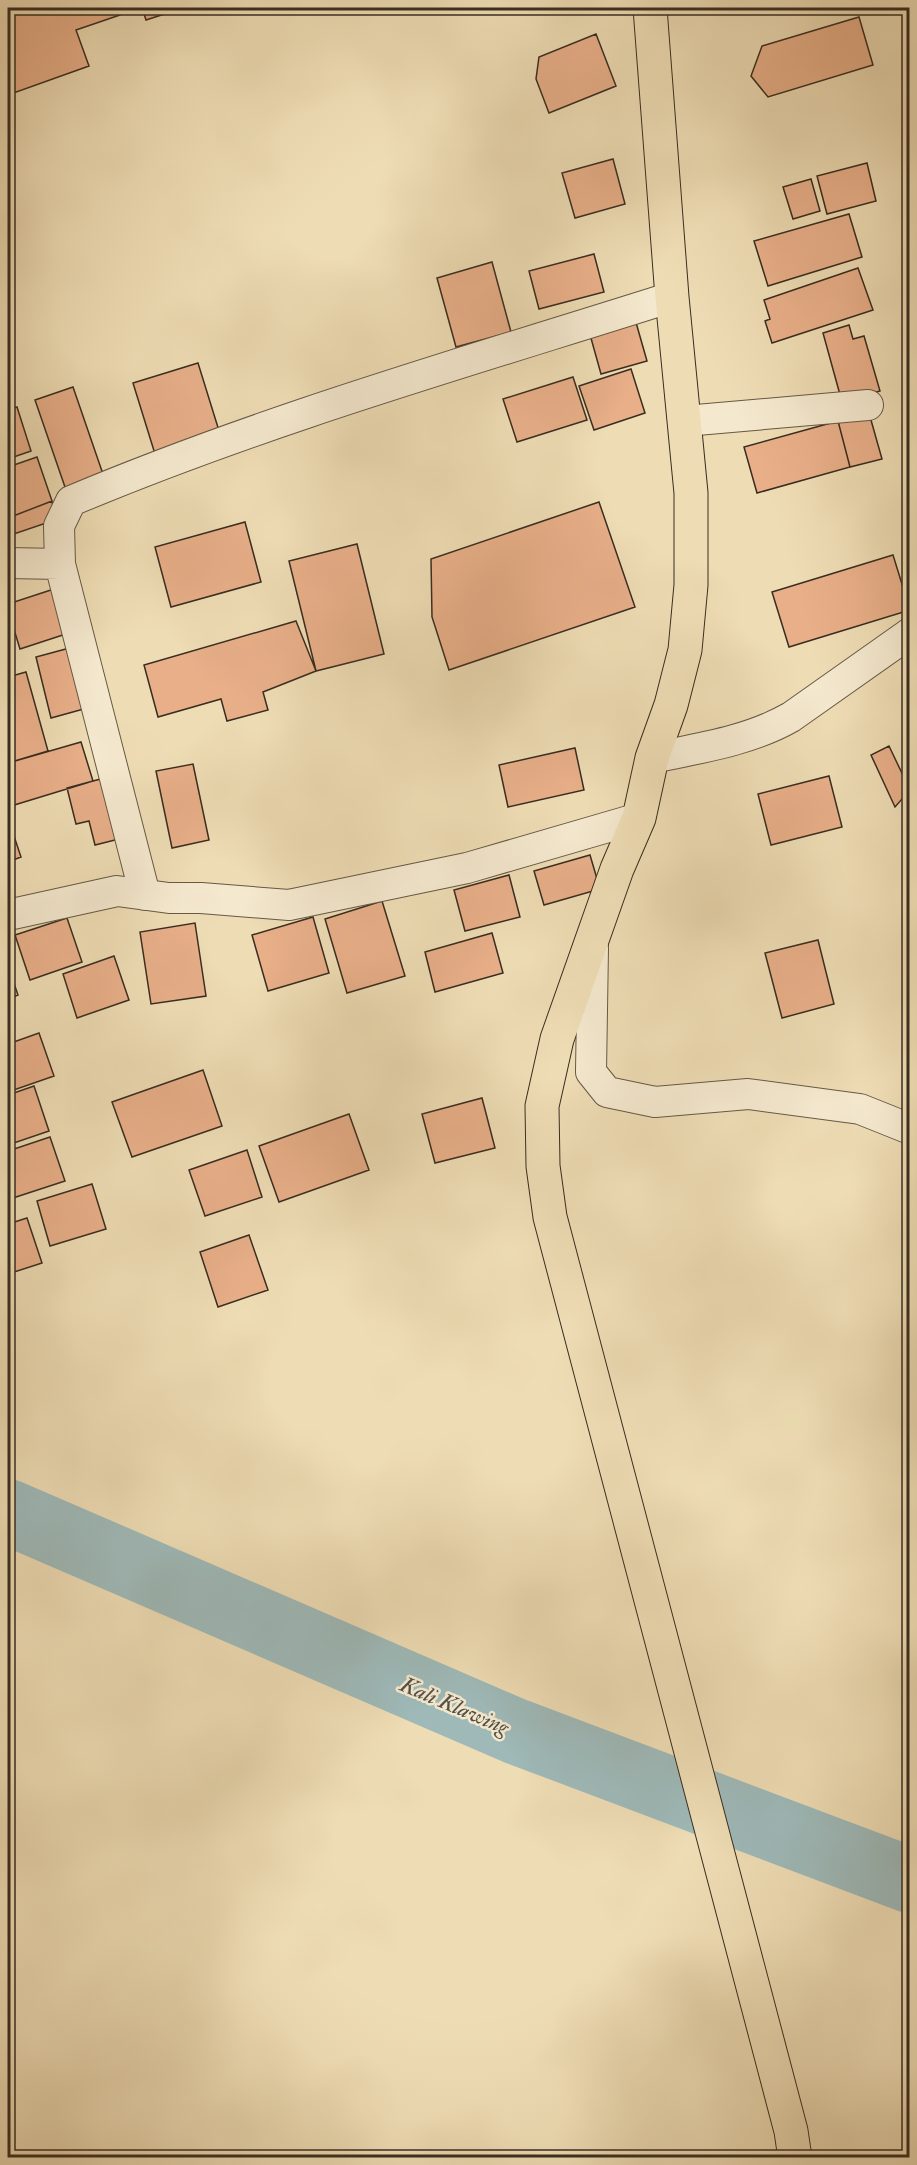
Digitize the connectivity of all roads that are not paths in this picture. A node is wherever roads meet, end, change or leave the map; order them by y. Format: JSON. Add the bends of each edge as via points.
{"nodes":[{"id":1,"x":650,"y":8,"type":"edge"},
{"id":2,"x":672,"y":297,"type":"junction"},
{"id":3,"x":868,"y":405,"type":"dead end"},
{"id":4,"x":685,"y":421,"type":"junction"},
{"id":5,"x":8,"y":563,"type":"edge"},
{"id":6,"x":60,"y":564,"type":"junction"},
{"id":7,"x":909,"y":633,"type":"edge"},
{"id":8,"x":652,"y":759,"type":"junction"},
{"id":9,"x":639,"y":818,"type":"junction"},
{"id":10,"x":145,"y":895,"type":"junction"},
{"id":11,"x":8,"y":915,"type":"edge"},
{"id":12,"x":593,"y":939,"type":"junction"},
{"id":13,"x":909,"y":1129,"type":"edge"},
{"id":14,"x":793,"y":2144,"type":"edge"}],
"edges":[{"from":1,"to":2,"type":"main road"},
{"from":2,"to":4,"type":"main road"},
{"from":2,"to":6,"type":"street","via":[[348,399],[148,468],[70,501],[59,526]]},
{"from":3,"to":4,"type":"street"},
{"from":4,"to":8,"type":"main road","via":[[691,493],[691,585],[686,639],[671,705]]},
{"from":5,"to":6,"type":"street"},
{"from":6,"to":10,"type":"street"},
{"from":7,"to":8,"type":"street","via":[[771,728]]},
{"from":8,"to":9,"type":"main road"},
{"from":9,"to":10,"type":"street","via":[[468,868],[289,905]]},
{"from":9,"to":12,"type":"main road"},
{"from":10,"to":11,"type":"street","via":[[117,891]]},
{"from":12,"to":13,"type":"street","via":[[591,1072],[607,1092],[655,1102],[748,1094],[860,1109]]},
{"from":12,"to":14,"type":"main road","via":[[557,1039],[542,1106],[543,1166],[550,1217]]}]}
